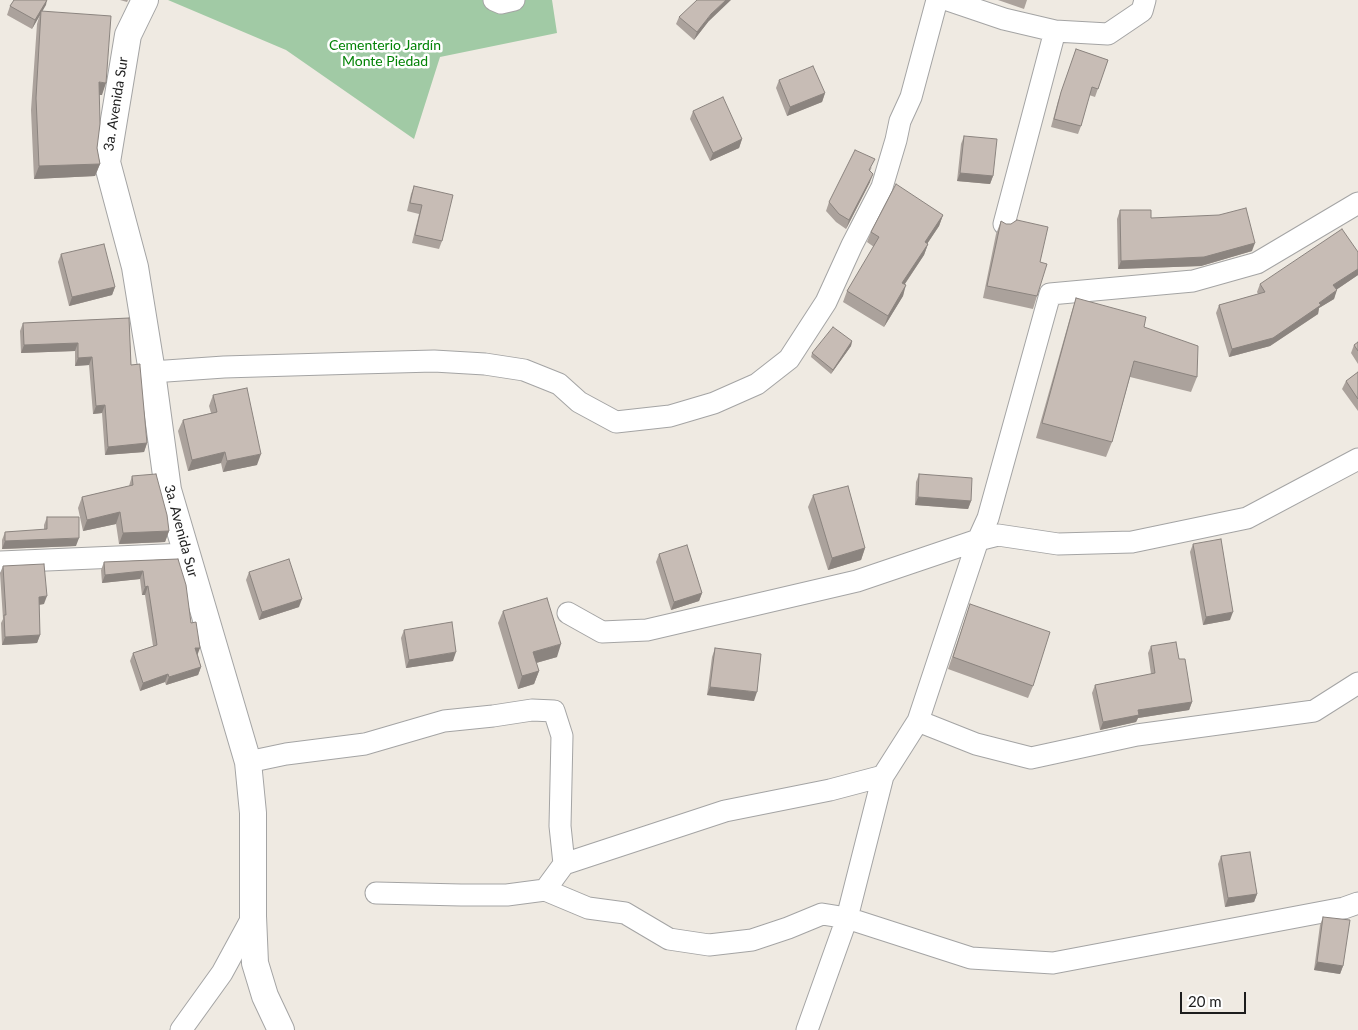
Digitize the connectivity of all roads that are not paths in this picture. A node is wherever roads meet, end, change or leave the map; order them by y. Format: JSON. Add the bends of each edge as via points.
{"nodes":[{"id":1,"x":145,"y":0,"type":"edge"},
{"id":2,"x":494,"y":0,"type":"edge"},
{"id":3,"x":514,"y":0,"type":"edge"},
{"id":4,"x":937,"y":0,"type":"edge"},
{"id":5,"x":948,"y":0,"type":"edge"},
{"id":6,"x":1145,"y":0,"type":"edge"},
{"id":7,"x":1054,"y":31,"type":"junction"},
{"id":8,"x":1358,"y":203,"type":"edge"},
{"id":9,"x":1004,"y":224,"type":"edge"},
{"id":10,"x":152,"y":372,"type":"junction"},
{"id":11,"x":1358,"y":459,"type":"edge"},
{"id":12,"x":978,"y":540,"type":"junction"},
{"id":13,"x":187,"y":554,"type":"junction"},
{"id":14,"x":0,"y":562,"type":"edge"},
{"id":15,"x":568,"y":612,"type":"dead end"},
{"id":16,"x":1358,"y":683,"type":"edge"},
{"id":17,"x":918,"y":721,"type":"junction"},
{"id":18,"x":248,"y":762,"type":"junction"},
{"id":19,"x":883,"y":776,"type":"junction"},
{"id":20,"x":564,"y":864,"type":"junction"},
{"id":21,"x":545,"y":890,"type":"junction"},
{"id":22,"x":376,"y":892,"type":"dead end"},
{"id":23,"x":1358,"y":903,"type":"edge"},
{"id":24,"x":253,"y":916,"type":"junction"},
{"id":25,"x":847,"y":918,"type":"junction"},
{"id":26,"x":181,"y":1030,"type":"edge"},
{"id":27,"x":281,"y":1030,"type":"edge"},
{"id":28,"x":807,"y":1030,"type":"edge"}],
"edges":[{"from":1,"to":10,"type":"street","name":"3a. Avenida Sur","via":[[128,35],[107,162],[135,267]]},
{"from":2,"to":3,"type":"street"},
{"from":4,"to":10,"type":"street","via":[[882,187],[820,310],[789,360],[757,384],[714,403],[670,416],[616,422],[579,402],[559,384],[524,370],[485,364],[434,361]]},
{"from":5,"to":7,"type":"street","via":[[1004,19]]},
{"from":6,"to":7,"type":"street","via":[[1142,11],[1108,34]]},
{"from":7,"to":9,"type":"street"},
{"from":8,"to":12,"type":"street","via":[[1257,263],[1193,282],[1050,294],[988,518]]},
{"from":10,"to":13,"type":"street","name":"3a. Avenida Sur","via":[[168,490]]},
{"from":11,"to":12,"type":"street","via":[[1247,518],[1132,542],[1058,544],[998,535]]},
{"from":12,"to":15,"type":"street","via":[[857,581],[647,630],[602,632]]},
{"from":12,"to":17,"type":"street"},
{"from":13,"to":14,"type":"street"},
{"from":13,"to":18,"type":"street","name":"3a. Avenida Sur"},
{"from":16,"to":17,"type":"street","via":[[1314,711],[1137,735],[1031,758],[976,744]]},
{"from":17,"to":19,"type":"street"},
{"from":18,"to":20,"type":"street","via":[[365,744],[444,721],[532,710],[554,711],[562,736],[560,826]]},
{"from":18,"to":24,"type":"street","name":"3a. Avenida Sur"},
{"from":19,"to":20,"type":"street","via":[[724,811]]},
{"from":19,"to":25,"type":"street"},
{"from":20,"to":21,"type":"street"},
{"from":21,"to":22,"type":"street","via":[[461,896]]},
{"from":21,"to":25,"type":"street","via":[[588,908],[625,913],[669,939],[708,945],[752,940],[822,914]]},
{"from":23,"to":25,"type":"street","via":[[1053,963],[971,958]]},
{"from":24,"to":26,"type":"street","via":[[222,973]]},
{"from":24,"to":27,"type":"street","name":"3a. Avenida Sur","via":[[255,963],[265,996]]},
{"from":25,"to":28,"type":"street"}]}
